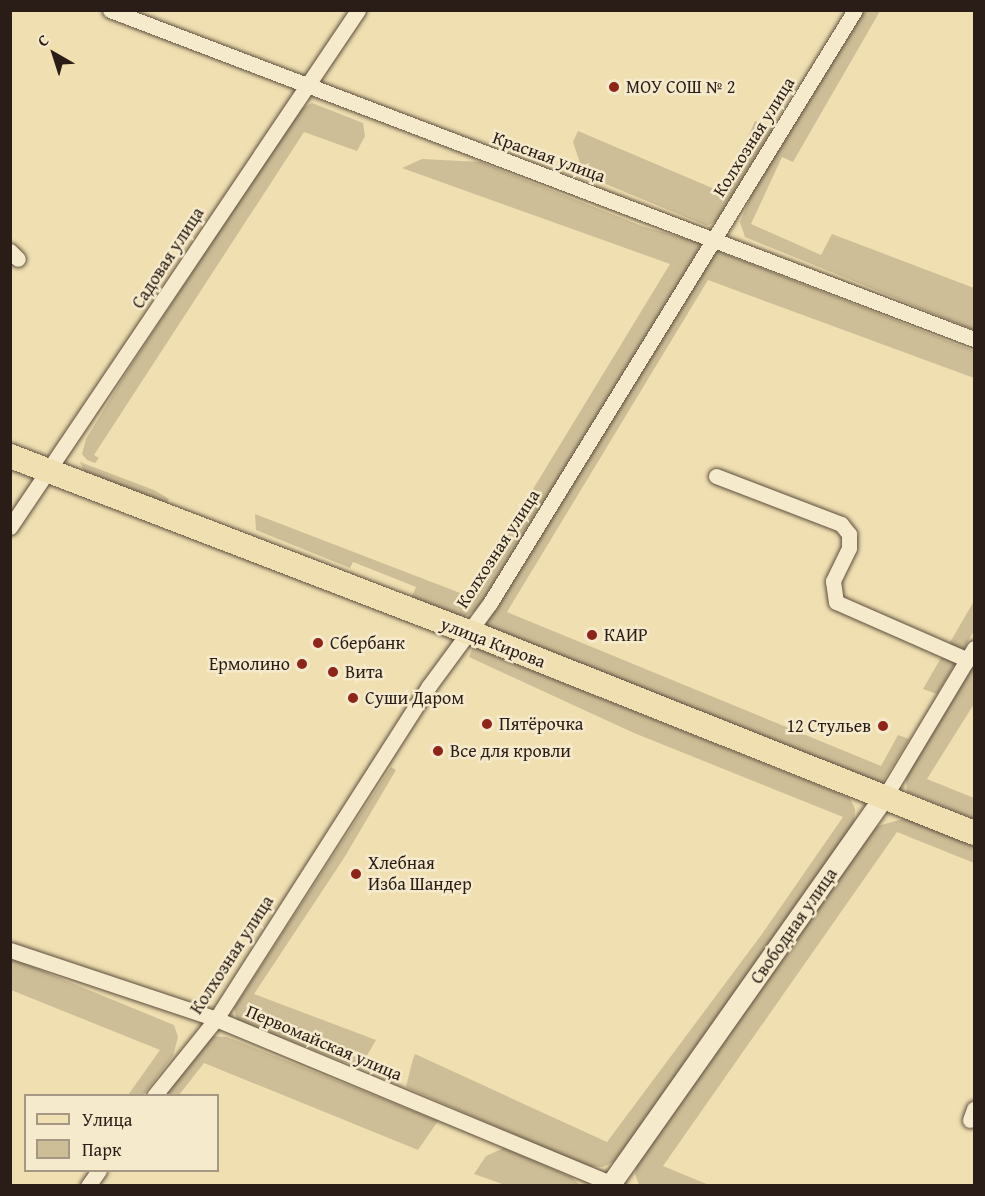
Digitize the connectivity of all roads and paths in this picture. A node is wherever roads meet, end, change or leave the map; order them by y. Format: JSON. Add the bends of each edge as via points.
{"nodes":[{"id":1,"x":110,"y":10,"type":"edge"},
{"id":2,"x":358,"y":10,"type":"edge"},
{"id":3,"x":855,"y":10,"type":"edge"},
{"id":4,"x":305,"y":88,"type":"junction"},
{"id":5,"x":717,"y":240,"type":"junction"},
{"id":6,"x":975,"y":339,"type":"edge"},
{"id":7,"x":10,"y":456,"type":"edge"},
{"id":8,"x":48,"y":470,"type":"junction"},
{"id":9,"x":716,"y":476,"type":"dead end"},
{"id":10,"x":10,"y":527,"type":"edge"},
{"id":11,"x":466,"y":631,"type":"junction"},
{"id":12,"x":971,"y":654,"type":"edge"},
{"id":13,"x":885,"y":798,"type":"junction"},
{"id":14,"x":975,"y":833,"type":"edge"},
{"id":15,"x":10,"y":950,"type":"edge"},
{"id":16,"x":216,"y":1019,"type":"junction"},
{"id":17,"x":155,"y":1094,"type":"edge"},
{"id":18,"x":98,"y":1172,"type":"edge"},
{"id":19,"x":88,"y":1185,"type":"edge"},
{"id":20,"x":613,"y":1185,"type":"edge"}],
"edges":[{"from":1,"to":4,"type":"street","name":"Красная улица"},
{"from":2,"to":4,"type":"street","name":"Садовая улица"},
{"from":3,"to":5,"type":"street","name":"Колхозная улица","via":[[735,203]]},
{"from":4,"to":5,"type":"street","name":"Красная улица"},
{"from":4,"to":8,"type":"street","name":"Садовая улица","via":[[66,450]]},
{"from":5,"to":6,"type":"street","name":"Красная улица"},
{"from":5,"to":11,"type":"street","name":"Колхозная улица","via":[[490,603]]},
{"from":7,"to":8,"type":"main road","name":"улица Кирова"},
{"from":8,"to":10,"type":"street","name":"Садовая улица"},
{"from":8,"to":11,"type":"main road","name":"улица Кирова"},
{"from":9,"to":12,"type":"street","name":"Свободная улица","via":[[841,524],[849,534],[849,548],[833,581],[836,602]]},
{"from":11,"to":13,"type":"main road","name":"улица Кирова"},
{"from":11,"to":16,"type":"street","name":"Колхозная улица"},
{"from":12,"to":13,"type":"street","name":"Свободная улица"},
{"from":13,"to":14,"type":"main road","name":"улица Кирова"},
{"from":13,"to":20,"type":"street","name":"Свободная улица"},
{"from":15,"to":16,"type":"street","name":"Первомайская улица"},
{"from":16,"to":17,"type":"street","name":"Колхозная улица"},
{"from":16,"to":20,"type":"street","name":"Первомайская улица"},
{"from":18,"to":19,"type":"street"}]}
